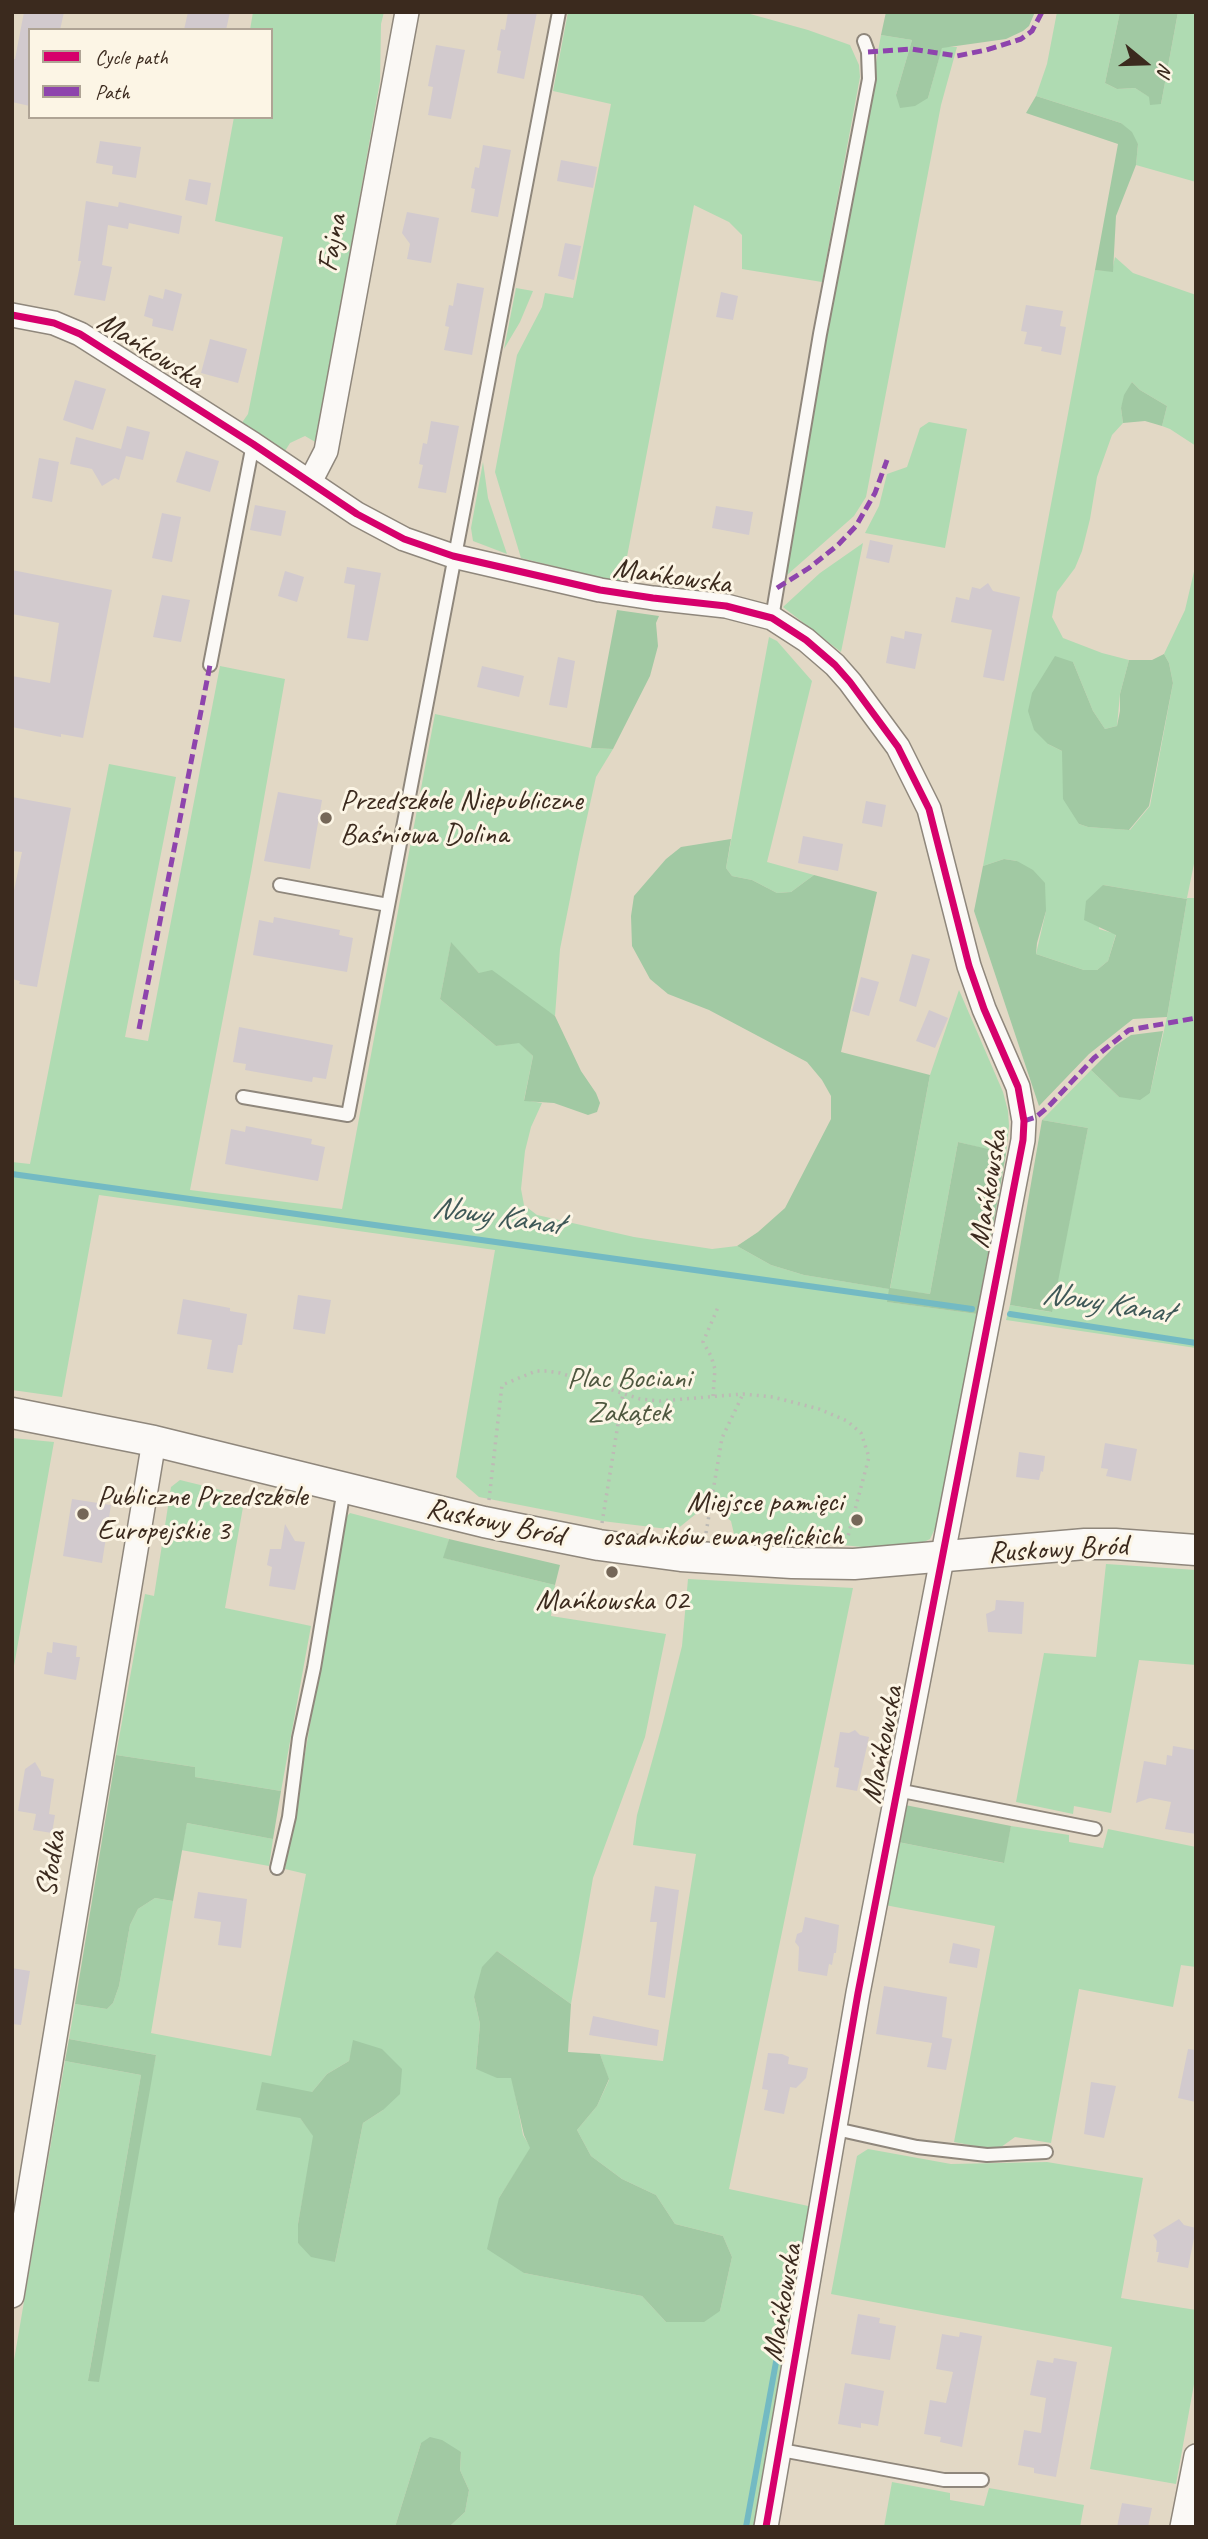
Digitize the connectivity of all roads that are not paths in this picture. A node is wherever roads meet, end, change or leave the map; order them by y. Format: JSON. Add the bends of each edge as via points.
{"nodes":[{"id":1,"x":407,"y":12,"type":"edge"},
{"id":2,"x":559,"y":12,"type":"edge"},
{"id":3,"x":864,"y":41,"type":"dead end"},
{"id":4,"x":12,"y":315,"type":"edge"},
{"id":5,"x":253,"y":444,"type":"junction"},
{"id":6,"x":310,"y":482,"type":"junction"},
{"id":7,"x":453,"y":556,"type":"junction"},
{"id":8,"x":772,"y":618,"type":"junction"},
{"id":9,"x":210,"y":665,"type":"dead end"},
{"id":10,"x":280,"y":885,"type":"dead end"},
{"id":11,"x":388,"y":905,"type":"junction"},
{"id":12,"x":243,"y":1097,"type":"dead end"},
{"id":13,"x":12,"y":1413,"type":"edge"},
{"id":14,"x":154,"y":1441,"type":"junction"},
{"id":15,"x":344,"y":1489,"type":"junction"},
{"id":16,"x":1196,"y":1550,"type":"edge"},
{"id":17,"x":942,"y":1557,"type":"junction"},
{"id":18,"x":897,"y":1790,"type":"junction"},
{"id":19,"x":1096,"y":1829,"type":"dead end"},
{"id":20,"x":277,"y":1868,"type":"dead end"},
{"id":21,"x":836,"y":2129,"type":"junction"},
{"id":22,"x":1046,"y":2152,"type":"dead end"},
{"id":23,"x":12,"y":2296,"type":"edge"},
{"id":24,"x":781,"y":2450,"type":"junction"},
{"id":25,"x":1196,"y":2456,"type":"edge"},
{"id":26,"x":982,"y":2480,"type":"dead end"},
{"id":27,"x":766,"y":2527,"type":"edge"},
{"id":28,"x":1182,"y":2527,"type":"edge"}],
"edges":[{"from":1,"to":6,"type":"street","name":"Fajna","via":[[326,451]]},
{"from":2,"to":7,"type":"lane"},
{"from":3,"to":8,"type":"lane","via":[[869,79]]},
{"from":4,"to":5,"type":"street","name":"Mańkowska","via":[[54,323],[80,334]]},
{"from":5,"to":6,"type":"street","name":"Mańkowska"},
{"from":5,"to":9,"type":"lane"},
{"from":6,"to":7,"type":"street","name":"Mańkowska","via":[[382,528]]},
{"from":7,"to":8,"type":"street","name":"Mańkowska","via":[[600,590],[726,606]]},
{"from":7,"to":11,"type":"lane"},
{"from":8,"to":17,"type":"street","name":"Mańkowska","via":[[835,665],[876,714],[911,770],[929,809],[969,966],[1021,1103],[1020,1159]]},
{"from":10,"to":11,"type":"lane"},
{"from":11,"to":12,"type":"lane","via":[[348,1115]]},
{"from":13,"to":14,"type":"street","name":"Ruskowy Bród"},
{"from":14,"to":15,"type":"street","name":"Ruskowy Bród"},
{"from":14,"to":23,"type":"street","name":"Słodka"},
{"from":15,"to":17,"type":"street","name":"Ruskowy Bród","via":[[484,1522],[681,1556],[842,1564]]},
{"from":15,"to":20,"type":"lane"},
{"from":16,"to":17,"type":"street","name":"Ruskowy Bród","via":[[1085,1544]]},
{"from":17,"to":18,"type":"street","name":"Mańkowska"},
{"from":18,"to":19,"type":"lane"},
{"from":18,"to":21,"type":"street","name":"Mańkowska"},
{"from":21,"to":22,"type":"lane","via":[[940,2150],[987,2155]]},
{"from":21,"to":24,"type":"street","name":"Mańkowska"},
{"from":24,"to":26,"type":"lane","via":[[944,2480]]},
{"from":24,"to":27,"type":"street","name":"Mańkowska"},
{"from":25,"to":28,"type":"street"}]}
